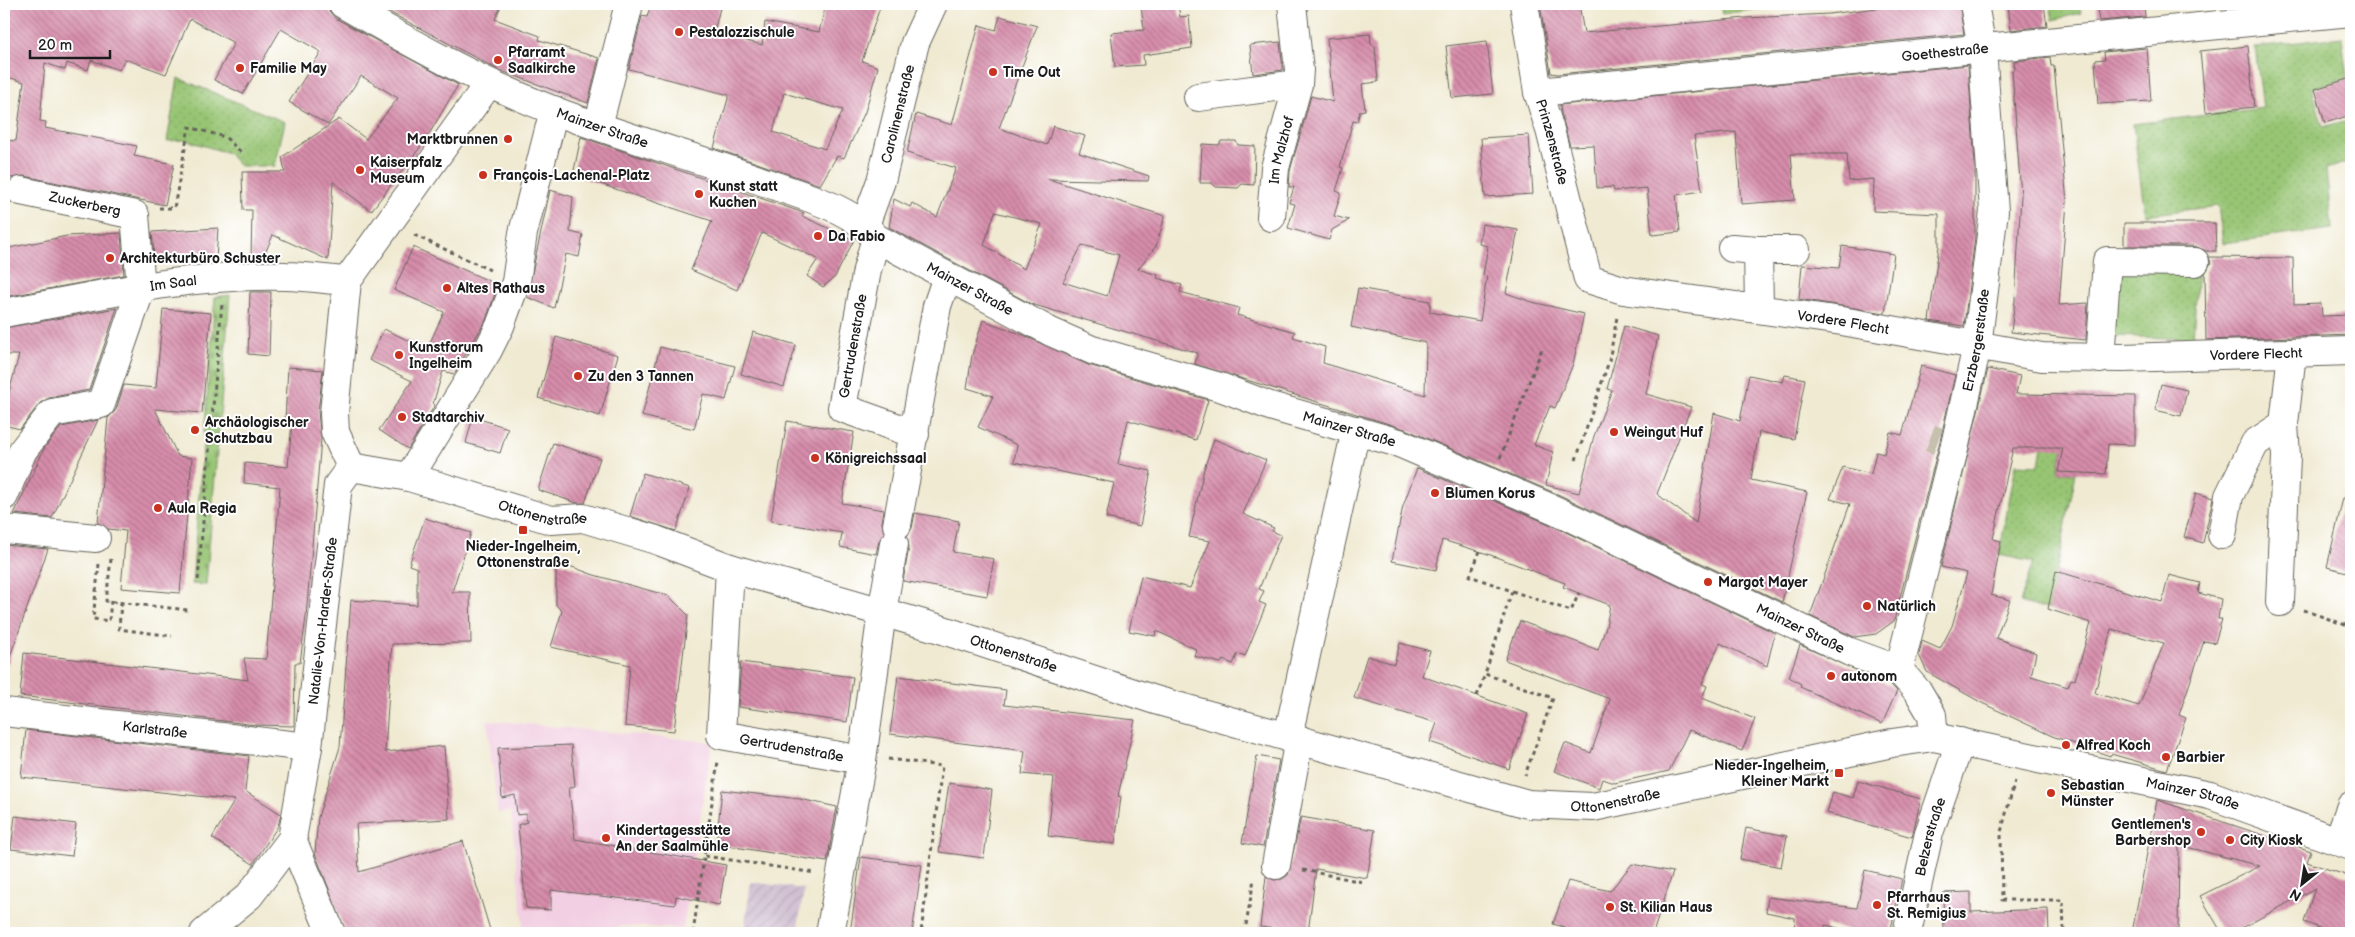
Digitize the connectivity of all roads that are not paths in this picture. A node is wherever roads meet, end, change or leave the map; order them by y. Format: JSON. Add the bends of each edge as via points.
{"nodes":[{"id":1,"x":343,"y":4,"type":"edge"},
{"id":2,"x":629,"y":4,"type":"edge"},
{"id":3,"x":933,"y":4,"type":"edge"},
{"id":4,"x":1292,"y":4,"type":"edge"},
{"id":5,"x":1524,"y":4,"type":"edge"},
{"id":6,"x":1974,"y":4,"type":"edge"},
{"id":7,"x":2351,"y":12,"type":"edge"},
{"id":8,"x":1982,"y":49,"type":"junction"},
{"id":9,"x":489,"y":83,"type":"junction"},
{"id":10,"x":1298,"y":84,"type":"junction"},
{"id":11,"x":1538,"y":92,"type":"junction"},
{"id":12,"x":1198,"y":97,"type":"dead end"},
{"id":13,"x":554,"y":110,"type":"junction"},
{"id":14,"x":598,"y":126,"type":"junction"},
{"id":15,"x":21,"y":191,"type":"dead end"},
{"id":16,"x":1271,"y":217,"type":"dead end"},
{"id":17,"x":870,"y":231,"type":"junction"},
{"id":18,"x":1796,"y":250,"type":"dead end"},
{"id":19,"x":2195,"y":262,"type":"dead end"},
{"id":20,"x":948,"y":277,"type":"junction"},
{"id":21,"x":1588,"y":279,"type":"joint"},
{"id":22,"x":347,"y":281,"type":"junction"},
{"id":23,"x":141,"y":288,"type":"junction"},
{"id":24,"x":1759,"y":309,"type":"junction"},
{"id":25,"x":4,"y":313,"type":"edge"},
{"id":26,"x":1977,"y":346,"type":"junction"},
{"id":27,"x":2351,"y":351,"type":"edge"},
{"id":28,"x":2292,"y":353,"type":"junction"},
{"id":29,"x":2100,"y":359,"type":"junction"},
{"id":30,"x":2284,"y":424,"type":"junction"},
{"id":31,"x":1356,"y":430,"type":"junction"},
{"id":32,"x":915,"y":434,"type":"junction"},
{"id":33,"x":351,"y":467,"type":"junction"},
{"id":34,"x":409,"y":478,"type":"junction"},
{"id":35,"x":4,"y":496,"type":"edge"},
{"id":36,"x":4,"y":529,"type":"edge"},
{"id":37,"x":2222,"y":535,"type":"dead end"},
{"id":38,"x":102,"y":550,"type":"road end"},
{"id":39,"x":730,"y":568,"type":"junction"},
{"id":40,"x":2280,"y":602,"type":"road end"},
{"id":41,"x":882,"y":612,"type":"junction"},
{"id":42,"x":1899,"y":670,"type":"junction"},
{"id":43,"x":4,"y":712,"type":"edge"},
{"id":44,"x":1934,"y":737,"type":"junction"},
{"id":45,"x":1294,"y":738,"type":"junction"},
{"id":46,"x":1960,"y":742,"type":"junction"},
{"id":47,"x":308,"y":747,"type":"junction"},
{"id":48,"x":863,"y":758,"type":"junction"},
{"id":49,"x":2351,"y":806,"type":"edge"},
{"id":50,"x":292,"y":839,"type":"junction"},
{"id":51,"x":2345,"y":844,"type":"edge"},
{"id":52,"x":1276,"y":865,"type":"road end"},
{"id":53,"x":204,"y":933,"type":"edge"},
{"id":54,"x":331,"y":933,"type":"edge"},
{"id":55,"x":830,"y":933,"type":"edge"},
{"id":56,"x":1907,"y":933,"type":"edge"}],
"edges":[{"from":1,"to":9,"type":"street","name":"Mainzer Straße"},
{"from":2,"to":14,"type":"street"},
{"from":3,"to":17,"type":"street","name":"Carolinenstraße","via":[[915,43]]},
{"from":4,"to":10,"type":"street","name":"Im Malzhof","via":[[1300,70]]},
{"from":5,"to":11,"type":"street","name":"Prinzenstraße"},
{"from":6,"to":8,"type":"street","name":"Erzbergerstraße"},
{"from":7,"to":8,"type":"street","name":"Goethestraße"},
{"from":8,"to":11,"type":"street","name":"Goethestraße"},
{"from":8,"to":26,"type":"street","name":"Erzbergerstraße","via":[[1994,211]]},
{"from":9,"to":13,"type":"street","name":"Mainzer Straße"},
{"from":9,"to":22,"type":"street"},
{"from":10,"to":12,"type":"street"},
{"from":10,"to":16,"type":"street","name":"Im Malzhof","via":[[1274,168]]},
{"from":11,"to":21,"type":"street","name":"Prinzenstraße"},
{"from":13,"to":14,"type":"street","name":"Mainzer Straße"},
{"from":13,"to":34,"type":"street","via":[[524,233],[516,282],[500,326]]},
{"from":14,"to":17,"type":"street","name":"Mainzer Straße","via":[[818,202]]},
{"from":15,"to":23,"type":"street","name":"Zuckerberg","via":[[135,215]]},
{"from":17,"to":20,"type":"street","name":"Mainzer Straße"},
{"from":17,"to":32,"type":"street","name":"Gertrudenstraße","via":[[867,270],[842,408]]},
{"from":18,"to":24,"type":"street","via":[[1745,249]]},
{"from":19,"to":29,"type":"street","via":[[2107,261]]},
{"from":20,"to":31,"type":"street","name":"Mainzer Straße","via":[[1092,350]]},
{"from":20,"to":32,"type":"street","name":"Gertrudenstraße","via":[[937,306]]},
{"from":21,"to":24,"type":"street","name":"Vordere Flecht","via":[[1623,290]]},
{"from":22,"to":23,"type":"street","name":"Im Saal","via":[[286,276],[224,278]]},
{"from":22,"to":33,"type":"street","via":[[334,413],[335,432]]},
{"from":23,"to":25,"type":"street","name":"Im Saal"},
{"from":23,"to":35,"type":"street","via":[[101,404],[52,413],[23,450]]},
{"from":24,"to":26,"type":"street","name":"Vordere Flecht"},
{"from":26,"to":29,"type":"street","name":"Vordere Flecht","via":[[2042,357]]},
{"from":26,"to":42,"type":"street","name":"Erzbergerstraße","via":[[1947,443]]},
{"from":27,"to":28,"type":"street","name":"Vordere Flecht"},
{"from":28,"to":29,"type":"street","name":"Vordere Flecht"},
{"from":28,"to":30,"type":"street"},
{"from":30,"to":37,"type":"street","via":[[2256,444],[2229,496]]},
{"from":30,"to":40,"type":"street","via":[[2286,456]]},
{"from":31,"to":42,"type":"street","name":"Mainzer Straße","via":[[1399,443],[1555,510],[1850,652]]},
{"from":31,"to":45,"type":"street"},
{"from":32,"to":41,"type":"street","name":"Gertrudenstraße"},
{"from":33,"to":34,"type":"street","name":"Ottonenstraße"},
{"from":33,"to":47,"type":"street","name":"Natalie-Von-Harder-Straße","via":[[338,485]]},
{"from":34,"to":39,"type":"street","name":"Ottonenstraße","via":[[551,520],[583,518],[656,540]]},
{"from":36,"to":38,"type":"street"},
{"from":39,"to":41,"type":"street","name":"Ottonenstraße"},
{"from":39,"to":48,"type":"street","name":"Gertrudenstraße","via":[[721,735]]},
{"from":41,"to":45,"type":"street","name":"Ottonenstraße","via":[[1155,700]]},
{"from":41,"to":48,"type":"street","name":"Gertrudenstraße"},
{"from":42,"to":44,"type":"street","name":"Mainzer Straße","via":[[1920,693],[1932,715]]},
{"from":43,"to":47,"type":"street","name":"Karlstraße"},
{"from":44,"to":45,"type":"street","name":"Ottonenstraße","via":[[1892,743],[1593,807],[1528,804]]},
{"from":44,"to":46,"type":"street","name":"Mainzer Straße"},
{"from":45,"to":52,"type":"street"},
{"from":46,"to":51,"type":"street","name":"Mainzer Straße","via":[[2210,795]]},
{"from":46,"to":56,"type":"street","name":"Belzerstraße","via":[[1929,832]]},
{"from":47,"to":50,"type":"street","name":"Natalie-Von-Harder-Straße"},
{"from":48,"to":55,"type":"street","name":"Gertrudenstraße"},
{"from":49,"to":51,"type":"street"},
{"from":50,"to":53,"type":"street","name":"Natalie-Von-Harder-Straße","via":[[249,896]]},
{"from":50,"to":54,"type":"street"}]}
